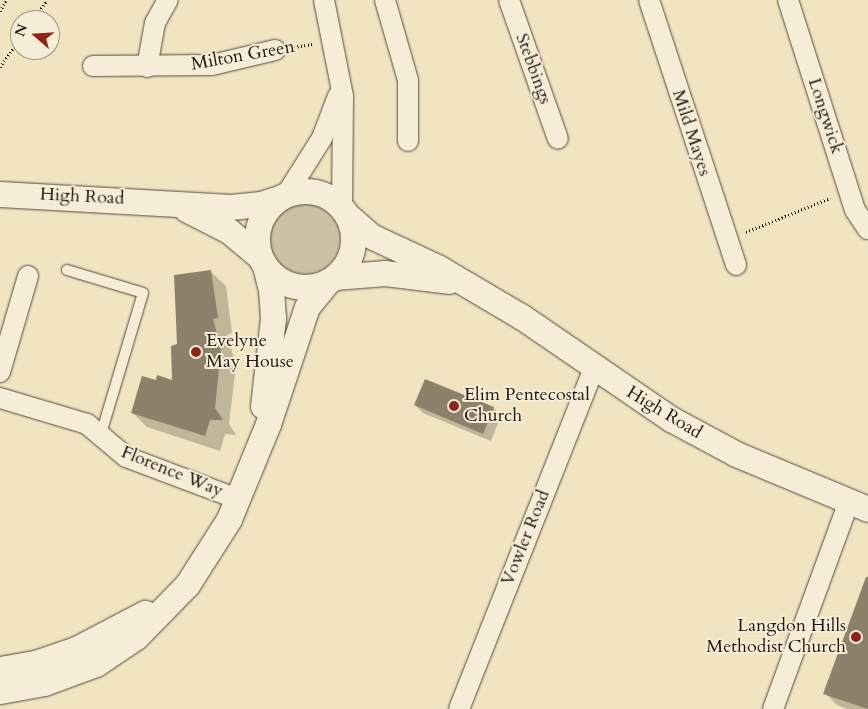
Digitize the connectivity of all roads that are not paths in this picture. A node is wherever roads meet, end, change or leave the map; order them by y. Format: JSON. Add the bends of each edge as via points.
{"nodes":[{"id":1,"x":168,"y":0,"type":"edge"},
{"id":2,"x":324,"y":0,"type":"edge"},
{"id":3,"x":385,"y":0,"type":"edge"},
{"id":4,"x":508,"y":0,"type":"edge"},
{"id":5,"x":650,"y":0,"type":"edge"},
{"id":6,"x":788,"y":0,"type":"edge"},
{"id":7,"x":276,"y":50,"type":"road end"},
{"id":8,"x":93,"y":66,"type":"dead end"},
{"id":9,"x":147,"y":67,"type":"junction"},
{"id":10,"x":340,"y":72,"type":"junction"},
{"id":11,"x":558,"y":139,"type":"dead end"},
{"id":12,"x":408,"y":141,"type":"dead end"},
{"id":13,"x":11,"y":194,"type":"edge"},
{"id":14,"x":283,"y":196,"type":"junction"},
{"id":15,"x":164,"y":202,"type":"junction"},
{"id":16,"x":345,"y":212,"type":"junction"},
{"id":17,"x":868,"y":230,"type":"edge"},
{"id":18,"x":262,"y":261,"type":"junction"},
{"id":19,"x":736,"y":265,"type":"dead end"},
{"id":20,"x":67,"y":270,"type":"dead end"},
{"id":21,"x":28,"y":276,"type":"dead end"},
{"id":22,"x":331,"y":279,"type":"junction"},
{"id":23,"x":476,"y":290,"type":"junction"},
{"id":24,"x":594,"y":368,"type":"junction"},
{"id":25,"x":0,"y":372,"type":"edge"},
{"id":26,"x":0,"y":398,"type":"edge"},
{"id":27,"x":101,"y":434,"type":"junction"},
{"id":28,"x":251,"y":467,"type":"junction"},
{"id":29,"x":238,"y":499,"type":"junction"},
{"id":30,"x":858,"y":505,"type":"edge"},
{"id":31,"x":198,"y":568,"type":"junction"},
{"id":32,"x":0,"y":669,"type":"edge"},
{"id":33,"x":0,"y":693,"type":"edge"},
{"id":34,"x":459,"y":709,"type":"edge"},
{"id":35,"x":774,"y":709,"type":"edge"}],
"edges":[{"from":1,"to":9,"type":"street","via":[[155,23]]},
{"from":2,"to":10,"type":"street"},
{"from":3,"to":12,"type":"street","via":[[408,80]]},
{"from":4,"to":11,"type":"street","name":"Stebbings"},
{"from":5,"to":19,"type":"street","name":"Mild Mayes"},
{"from":6,"to":17,"type":"street","name":"Longwick","via":[[855,210]]},
{"from":7,"to":9,"type":"street","name":"Milton Green","via":[[212,65]]},
{"from":8,"to":9,"type":"street","name":"Milton Green"},
{"from":10,"to":14,"type":"street","via":[[339,91],[327,128]]},
{"from":10,"to":16,"type":"street"},
{"from":13,"to":15,"type":"street","name":"High Road"},
{"from":14,"to":15,"type":"street","name":"High Road","via":[[248,206]]},
{"from":14,"to":16,"type":"street","via":[[313,192],[330,198]]},
{"from":14,"to":18,"type":"street","via":[[266,210],[259,226],[257,242]]},
{"from":15,"to":18,"type":"street","name":"High Road","via":[[219,225]]},
{"from":16,"to":22,"type":"street","via":[[353,230],[352,252],[346,265]]},
{"from":16,"to":23,"type":"street","name":"High Road","via":[[371,236],[433,265]]},
{"from":18,"to":22,"type":"street","via":[[277,278],[297,286],[311,287]]},
{"from":18,"to":28,"type":"street","name":"Florence Way","via":[[272,299],[271,346]]},
{"from":20,"to":27,"type":"lane","via":[[143,293]]},
{"from":21,"to":25,"type":"street"},
{"from":22,"to":23,"type":"street","name":"High Road","via":[[370,273],[406,274],[453,282]]},
{"from":22,"to":28,"type":"street","name":"Florence Way","via":[[307,307]]},
{"from":23,"to":24,"type":"street","name":"High Road","via":[[534,325]]},
{"from":24,"to":30,"type":"street","name":"High Road","via":[[650,406],[713,442]]},
{"from":24,"to":34,"type":"street","name":"Vowler Road"},
{"from":26,"to":27,"type":"street","name":"Florence Way","via":[[78,421]]},
{"from":27,"to":29,"type":"street","name":"Florence Way","via":[[110,446],[126,457]]},
{"from":28,"to":29,"type":"street","name":"Florence Way"},
{"from":29,"to":31,"type":"street","name":"Florence Way","via":[[221,535]]},
{"from":30,"to":35,"type":"street"},
{"from":31,"to":32,"type":"street","name":"Florence Way","via":[[167,598],[113,632],[56,657]]},
{"from":31,"to":33,"type":"street","name":"Florence Way","via":[[165,609],[124,646],[80,672]]}]}
